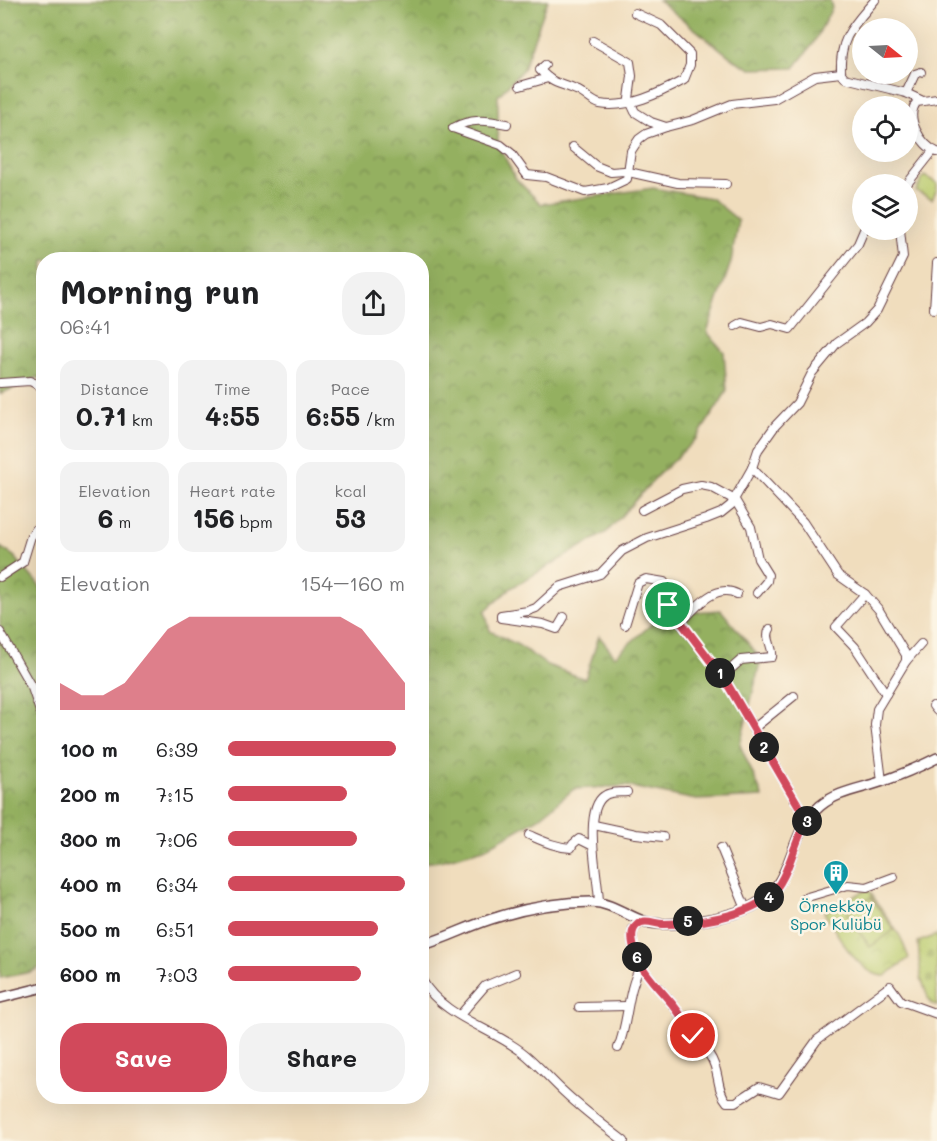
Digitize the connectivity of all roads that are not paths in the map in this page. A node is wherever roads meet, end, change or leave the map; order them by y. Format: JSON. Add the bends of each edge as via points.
{"nodes":[{"id":1,"x":875,"y":0,"type":"edge"},
{"id":2,"x":635,"y":13,"type":"dead end"},
{"id":3,"x":593,"y":41,"type":"dead end"},
{"id":4,"x":544,"y":65,"type":"dead end"},
{"id":5,"x":921,"y":72,"type":"dead end"},
{"id":6,"x":841,"y":73,"type":"junction"},
{"id":7,"x":548,"y":78,"type":"junction"},
{"id":8,"x":520,"y":86,"type":"dead end"},
{"id":9,"x":906,"y":93,"type":"junction"},
{"id":10,"x":937,"y":99,"type":"edge"},
{"id":11,"x":921,"y":100,"type":"junction"},
{"id":12,"x":630,"y":103,"type":"junction"},
{"id":13,"x":507,"y":124,"type":"dead end"},
{"id":14,"x":666,"y":127,"type":"junction"},
{"id":15,"x":573,"y":147,"type":"dead end"},
{"id":16,"x":935,"y":151,"type":"edge"},
{"id":17,"x":628,"y":171,"type":"junction"},
{"id":18,"x":915,"y":174,"type":"edge"},
{"id":19,"x":726,"y":184,"type":"dead end"},
{"id":20,"x":860,"y":240,"type":"edge"},
{"id":21,"x":901,"y":240,"type":"edge"},
{"id":22,"x":937,"y":263,"type":"edge"},
{"id":23,"x":934,"y":309,"type":"dead end"},
{"id":24,"x":735,"y":326,"type":"dead end"},
{"id":25,"x":0,"y":383,"type":"edge"},
{"id":26,"x":36,"y":384,"type":"edge"},
{"id":27,"x":752,"y":468,"type":"junction"},
{"id":28,"x":735,"y":500,"type":"junction"},
{"id":29,"x":642,"y":510,"type":"dead end"},
{"id":30,"x":36,"y":529,"type":"edge"},
{"id":31,"x":0,"y":577,"type":"edge"},
{"id":32,"x":757,"y":593,"type":"dead end"},
{"id":33,"x":737,"y":594,"type":"dead end"},
{"id":34,"x":865,"y":594,"type":"junction"},
{"id":35,"x":564,"y":617,"type":"dead end"},
{"id":36,"x":681,"y":623,"type":"junction"},
{"id":37,"x":625,"y":625,"type":"dead end"},
{"id":38,"x":770,"y":629,"type":"dead end"},
{"id":39,"x":0,"y":632,"type":"edge"},
{"id":40,"x":921,"y":644,"type":"dead end"},
{"id":41,"x":906,"y":661,"type":"junction"},
{"id":42,"x":723,"y":676,"type":"junction"},
{"id":43,"x":886,"y":694,"type":"junction"},
{"id":44,"x":794,"y":696,"type":"dead end"},
{"id":45,"x":36,"y":700,"type":"edge"},
{"id":46,"x":753,"y":729,"type":"junction"},
{"id":47,"x":937,"y":760,"type":"edge"},
{"id":48,"x":882,"y":781,"type":"junction"},
{"id":49,"x":627,"y":792,"type":"dead end"},
{"id":50,"x":807,"y":820,"type":"junction"},
{"id":51,"x":594,"y":825,"type":"junction"},
{"id":52,"x":529,"y":835,"type":"dead end"},
{"id":53,"x":663,"y":837,"type":"dead end"},
{"id":54,"x":593,"y":846,"type":"junction"},
{"id":55,"x":721,"y":848,"type":"dead end"},
{"id":56,"x":894,"y":877,"type":"dead end"},
{"id":57,"x":804,"y":898,"type":"dead end"},
{"id":58,"x":599,"y":903,"type":"junction"},
{"id":59,"x":746,"y":909,"type":"junction"},
{"id":60,"x":644,"y":921,"type":"junction"},
{"id":61,"x":429,"y":942,"type":"edge"},
{"id":62,"x":641,"y":965,"type":"junction"},
{"id":63,"x":516,"y":973,"type":"dead end"},
{"id":64,"x":36,"y":989,"type":"edge"},
{"id":65,"x":429,"y":990,"type":"edge"},
{"id":66,"x":0,"y":998,"type":"edge"},
{"id":67,"x":627,"y":1006,"type":"junction"},
{"id":68,"x":579,"y":1007,"type":"dead end"},
{"id":69,"x":937,"y":1014,"type":"edge"},
{"id":70,"x":460,"y":1015,"type":"junction"},
{"id":71,"x":618,"y":1048,"type":"dead end"},
{"id":72,"x":624,"y":1141,"type":"edge"}],
"edges":[{"from":1,"to":6,"type":"street","via":[[853,23],[842,48]]},
{"from":2,"to":12,"type":"street","via":[[660,25],[690,54],[690,65],[684,80]]},
{"from":3,"to":12,"type":"street","via":[[630,62]]},
{"from":4,"to":7,"type":"street","via":[[540,70]]},
{"from":5,"to":9,"type":"street","via":[[915,74]]},
{"from":6,"to":9,"type":"street","via":[[845,78]]},
{"from":6,"to":14,"type":"street","via":[[815,76],[774,99],[732,104]]},
{"from":7,"to":8,"type":"street"},
{"from":7,"to":12,"type":"street","via":[[598,103]]},
{"from":9,"to":11,"type":"street"},
{"from":10,"to":11,"type":"street"},
{"from":11,"to":16,"type":"street","via":[[912,108],[913,121],[924,143]]},
{"from":12,"to":14,"type":"street","via":[[643,118]]},
{"from":13,"to":17,"type":"street","via":[[476,119],[453,128],[501,145],[527,175],[546,177],[578,190],[608,188],[624,181]]},
{"from":14,"to":17,"type":"street","via":[[639,139],[631,151]]},
{"from":15,"to":17,"type":"street","via":[[602,170]]},
{"from":16,"to":18,"type":"street"},
{"from":17,"to":19,"type":"street","via":[[678,183]]},
{"from":20,"to":24,"type":"street","via":[[790,329],[742,322]]},
{"from":21,"to":27,"type":"street","via":[[903,256],[877,310],[837,343],[812,373],[797,403],[758,450]]},
{"from":22,"to":23,"type":"street"},
{"from":25,"to":26,"type":"street"},
{"from":27,"to":28,"type":"street"},
{"from":27,"to":34,"type":"street","via":[[803,522],[838,575]]},
{"from":28,"to":29,"type":"street","via":[[701,485],[682,489]]},
{"from":28,"to":32,"type":"street","via":[[751,527],[758,559],[768,575]]},
{"from":28,"to":35,"type":"street","via":[[721,513],[647,538],[622,551],[600,574],[559,587],[536,608],[501,615],[557,629]]},
{"from":30,"to":31,"type":"street","via":[[23,562]]},
{"from":33,"to":36,"type":"street","via":[[715,593]]},
{"from":34,"to":41,"type":"street","via":[[879,610]]},
{"from":34,"to":43,"type":"street","via":[[836,627],[855,646]]},
{"from":36,"to":37,"type":"street","via":[[668,605],[664,582],[646,579],[635,589]]},
{"from":36,"to":42,"type":"street"},
{"from":38,"to":42,"type":"street","via":[[767,637],[772,657],[741,660]]},
{"from":39,"to":45,"type":"street"},
{"from":40,"to":41,"type":"street"},
{"from":41,"to":43,"type":"street"},
{"from":42,"to":46,"type":"street"},
{"from":43,"to":48,"type":"street","via":[[877,709],[875,725]]},
{"from":44,"to":46,"type":"street"},
{"from":46,"to":50,"type":"street"},
{"from":47,"to":48,"type":"main road"},
{"from":48,"to":50,"type":"main road","via":[[835,796]]},
{"from":49,"to":51,"type":"street","via":[[604,796],[594,812]]},
{"from":50,"to":59,"type":"main road","via":[[779,885],[767,898]]},
{"from":51,"to":53,"type":"street"},
{"from":51,"to":54,"type":"street"},
{"from":52,"to":54,"type":"street","via":[[566,848],[582,839]]},
{"from":54,"to":58,"type":"street"},
{"from":55,"to":59,"type":"street"},
{"from":56,"to":57,"type":"street","via":[[867,887],[848,885]]},
{"from":58,"to":60,"type":"main road"},
{"from":58,"to":61,"type":"main road","via":[[561,905],[497,917]]},
{"from":59,"to":60,"type":"main road","via":[[699,920],[662,924]]},
{"from":60,"to":62,"type":"street","via":[[632,936]]},
{"from":62,"to":67,"type":"street"},
{"from":62,"to":69,"type":"street","via":[[711,1057],[727,1102],[736,1102],[759,1087],[779,1093],[817,1040],[890,986],[901,1001]]},
{"from":63,"to":70,"type":"street","via":[[485,986]]},
{"from":64,"to":66,"type":"main road"},
{"from":65,"to":70,"type":"street"},
{"from":67,"to":68,"type":"street"},
{"from":67,"to":71,"type":"street"},
{"from":70,"to":72,"type":"street","via":[[527,1056]]}]}
